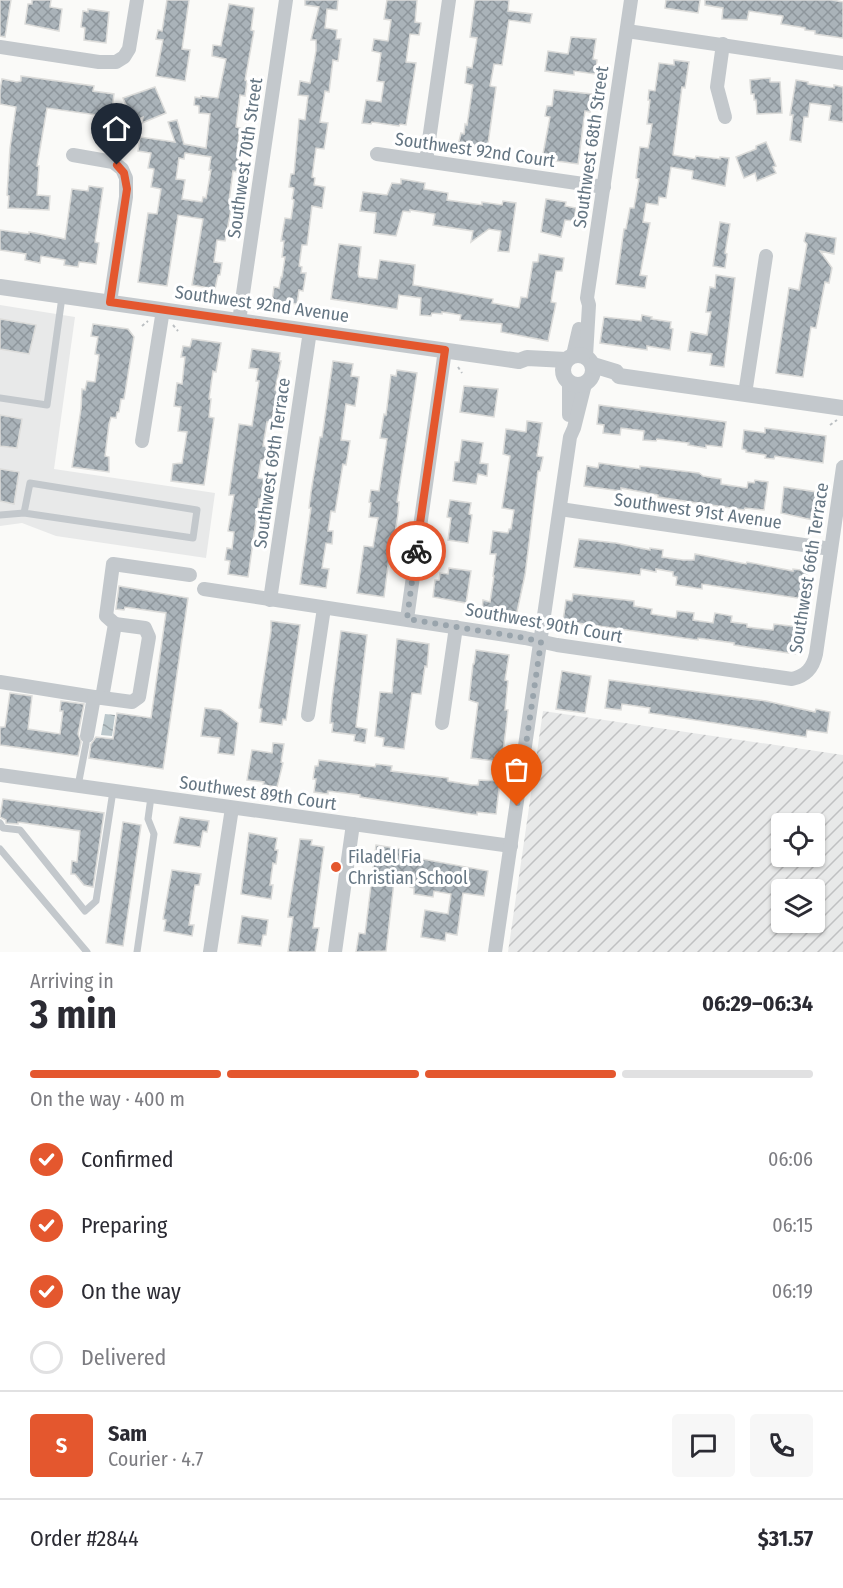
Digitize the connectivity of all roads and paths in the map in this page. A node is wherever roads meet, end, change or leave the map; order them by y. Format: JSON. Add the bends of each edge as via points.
{"nodes":[{"id":1,"x":137,"y":0,"type":"edge"},
{"id":2,"x":286,"y":0,"type":"edge"},
{"id":3,"x":449,"y":0,"type":"edge"},
{"id":4,"x":631,"y":0,"type":"edge"},
{"id":5,"x":627,"y":31,"type":"junction"},
{"id":6,"x":723,"y":44,"type":"junction"},
{"id":7,"x":0,"y":47,"type":"edge"},
{"id":8,"x":843,"y":63,"type":"edge"},
{"id":9,"x":725,"y":117,"type":"dead end"},
{"id":10,"x":377,"y":154,"type":"dead end"},
{"id":11,"x":73,"y":155,"type":"dead end"},
{"id":12,"x":426,"y":161,"type":"junction"},
{"id":13,"x":604,"y":187,"type":"junction"},
{"id":14,"x":766,"y":256,"type":"dead end"},
{"id":15,"x":0,"y":287,"type":"edge"},
{"id":16,"x":63,"y":295,"type":"junction"},
{"id":17,"x":224,"y":299,"type":"dead end"},
{"id":18,"x":110,"y":302,"type":"junction"},
{"id":19,"x":229,"y":306,"type":"dead end"},
{"id":20,"x":167,"y":316,"type":"junction"},
{"id":21,"x":239,"y":321,"type":"junction"},
{"id":22,"x":178,"y":331,"type":"dead end"},
{"id":23,"x":310,"y":331,"type":"junction"},
{"id":24,"x":445,"y":350,"type":"junction"},
{"id":25,"x":457,"y":365,"type":"dead end"},
{"id":26,"x":578,"y":370,"type":"junction"},
{"id":27,"x":462,"y":373,"type":"dead end"},
{"id":28,"x":745,"y":394,"type":"junction"},
{"id":29,"x":0,"y":398,"type":"edge"},
{"id":30,"x":841,"y":413,"type":"edge"},
{"id":31,"x":830,"y":425,"type":"dead end"},
{"id":32,"x":142,"y":441,"type":"dead end"},
{"id":33,"x":843,"y":467,"type":"edge"},
{"id":34,"x":560,"y":509,"type":"junction"},
{"id":35,"x":24,"y":513,"type":"junction"},
{"id":36,"x":0,"y":515,"type":"edge"},
{"id":37,"x":831,"y":549,"type":"junction"},
{"id":38,"x":190,"y":575,"type":"dead end"},
{"id":39,"x":204,"y":589,"type":"dead end"},
{"id":40,"x":270,"y":600,"type":"junction"},
{"id":41,"x":324,"y":608,"type":"junction"},
{"id":42,"x":407,"y":619,"type":"junction"},
{"id":43,"x":115,"y":624,"type":"junction"},
{"id":44,"x":456,"y":627,"type":"junction"},
{"id":45,"x":541,"y":642,"type":"junction"},
{"id":46,"x":807,"y":673,"type":"joint"},
{"id":47,"x":0,"y":682,"type":"edge"},
{"id":48,"x":98,"y":698,"type":"junction"},
{"id":49,"x":308,"y":715,"type":"dead end"},
{"id":50,"x":442,"y":723,"type":"dead end"},
{"id":51,"x":87,"y":740,"type":"joint"},
{"id":52,"x":0,"y":775,"type":"edge"},
{"id":53,"x":78,"y":786,"type":"junction"},
{"id":54,"x":113,"y":791,"type":"junction"},
{"id":55,"x":151,"y":796,"type":"junction"},
{"id":56,"x":231,"y":808,"type":"junction"},
{"id":57,"x":0,"y":824,"type":"edge"},
{"id":58,"x":353,"y":824,"type":"junction"},
{"id":59,"x":511,"y":846,"type":"junction"},
{"id":60,"x":0,"y":849,"type":"edge"},
{"id":61,"x":87,"y":952,"type":"edge"},
{"id":62,"x":137,"y":952,"type":"edge"},
{"id":63,"x":210,"y":952,"type":"edge"},
{"id":64,"x":335,"y":952,"type":"edge"},
{"id":65,"x":495,"y":952,"type":"edge"}],
"edges":[{"from":1,"to":7,"type":"street","via":[[128,52],[113,63]]},
{"from":2,"to":21,"type":"street","name":"Southwest 70th Street"},
{"from":3,"to":12,"type":"street"},
{"from":4,"to":5,"type":"street","name":"Southwest 68th Street"},
{"from":5,"to":6,"type":"street"},
{"from":5,"to":13,"type":"street","name":"Southwest 68th Street"},
{"from":6,"to":8,"type":"street"},
{"from":6,"to":9,"type":"street","via":[[717,87]]},
{"from":10,"to":12,"type":"street","name":"Southwest 92nd Court"},
{"from":11,"to":18,"type":"street","via":[[113,162],[126,178]]},
{"from":12,"to":13,"type":"street","name":"Southwest 92nd Court"},
{"from":13,"to":26,"type":"street","name":"Southwest 68th Street"},
{"from":14,"to":28,"type":"street"},
{"from":15,"to":16,"type":"street","name":"Southwest 92nd Avenue"},
{"from":16,"to":18,"type":"street","name":"Southwest 92nd Avenue"},
{"from":16,"to":29,"type":"lane","via":[[46,405]]},
{"from":17,"to":19,"type":"path"},
{"from":18,"to":20,"type":"street","name":"Southwest 92nd Avenue"},
{"from":20,"to":21,"type":"street","name":"Southwest 92nd Avenue"},
{"from":20,"to":22,"type":"path"},
{"from":20,"to":32,"type":"street"},
{"from":21,"to":23,"type":"street","name":"Southwest 92nd Avenue"},
{"from":23,"to":24,"type":"street","name":"Southwest 92nd Avenue"},
{"from":23,"to":40,"type":"street","name":"Southwest 69th Terrace"},
{"from":24,"to":26,"type":"street","name":"Southwest 92nd Avenue","via":[[519,361],[553,372]]},
{"from":24,"to":42,"type":"street"},
{"from":25,"to":27,"type":"path"},
{"from":26,"to":28,"type":"street","name":"Southwest 92nd Avenue","via":[[616,372],[620,376]]},
{"from":26,"to":34,"type":"street","name":"Southwest 68th Street","via":[[571,396]]},
{"from":28,"to":30,"type":"street","name":"Southwest 92nd Avenue"},
{"from":30,"to":31,"type":"path"},
{"from":33,"to":37,"type":"street","name":"Southwest 66th Terrace"},
{"from":34,"to":37,"type":"street","name":"Southwest 91st Avenue"},
{"from":34,"to":45,"type":"street","name":"Southwest 68th Street"},
{"from":35,"to":35,"type":"lane","via":[[30,483],[197,510],[193,538]]},
{"from":35,"to":36,"type":"lane"},
{"from":37,"to":46,"type":"street","name":"Southwest 66th Terrace","via":[[817,650]]},
{"from":38,"to":43,"type":"street","via":[[113,564],[106,616]]},
{"from":39,"to":40,"type":"street","name":"Southwest 90th Court"},
{"from":40,"to":41,"type":"street","name":"Southwest 90th Court"},
{"from":41,"to":42,"type":"street","name":"Southwest 90th Court"},
{"from":41,"to":49,"type":"street"},
{"from":42,"to":44,"type":"street","name":"Southwest 90th Court"},
{"from":43,"to":48,"type":"street"},
{"from":43,"to":48,"type":"street","via":[[146,628],[149,637],[138,698],[132,702]]},
{"from":44,"to":45,"type":"street","name":"Southwest 90th Court"},
{"from":44,"to":50,"type":"street"},
{"from":45,"to":46,"type":"street","name":"Southwest 90th Court","via":[[778,678],[792,679]]},
{"from":45,"to":59,"type":"street","name":"Southwest 68th Street"},
{"from":47,"to":48,"type":"street"},
{"from":48,"to":51,"type":"street"},
{"from":51,"to":53,"type":"lane"},
{"from":52,"to":53,"type":"street","name":"Southwest 89th Court"},
{"from":53,"to":54,"type":"street","name":"Southwest 89th Court"},
{"from":54,"to":55,"type":"street","name":"Southwest 89th Court"},
{"from":54,"to":57,"type":"lane","via":[[96,901],[85,911],[20,830]]},
{"from":55,"to":56,"type":"street","name":"Southwest 89th Court"},
{"from":55,"to":62,"type":"lane","via":[[148,819],[154,834]]},
{"from":56,"to":58,"type":"street","name":"Southwest 89th Court"},
{"from":56,"to":63,"type":"street"},
{"from":58,"to":59,"type":"street","name":"Southwest 89th Court"},
{"from":58,"to":64,"type":"street"},
{"from":59,"to":65,"type":"street","name":"Southwest 68th Street"},
{"from":60,"to":61,"type":"lane"}]}
